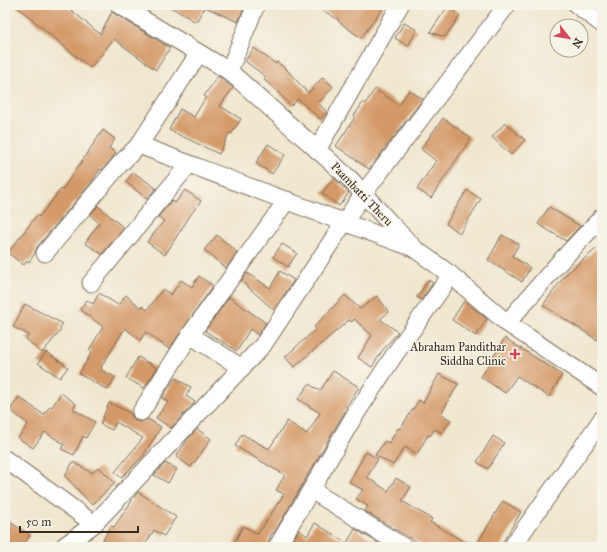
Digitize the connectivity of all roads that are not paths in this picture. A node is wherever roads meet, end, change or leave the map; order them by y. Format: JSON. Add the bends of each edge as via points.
{"nodes":[{"id":1,"x":119,"y":5,"type":"edge"},
{"id":2,"x":256,"y":5,"type":"edge"},
{"id":3,"x":400,"y":5,"type":"edge"},
{"id":4,"x":507,"y":5,"type":"edge"},
{"id":5,"x":577,"y":5,"type":"edge"},
{"id":6,"x":602,"y":24,"type":"edge"},
{"id":7,"x":199,"y":53,"type":"junction"},
{"id":8,"x":229,"y":71,"type":"junction"},
{"id":9,"x":139,"y":145,"type":"junction"},
{"id":10,"x":317,"y":150,"type":"junction"},
{"id":11,"x":189,"y":164,"type":"junction"},
{"id":12,"x":363,"y":194,"type":"junction"},
{"id":13,"x":287,"y":200,"type":"junction"},
{"id":14,"x":602,"y":217,"type":"edge"},
{"id":15,"x":344,"y":224,"type":"junction"},
{"id":16,"x":415,"y":249,"type":"junction"},
{"id":17,"x":46,"y":253,"type":"dead end"},
{"id":18,"x":451,"y":275,"type":"junction"},
{"id":19,"x":91,"y":283,"type":"dead end"},
{"id":20,"x":508,"y":323,"type":"junction"},
{"id":21,"x":190,"y":335,"type":"junction"},
{"id":22,"x":242,"y":368,"type":"junction"},
{"id":23,"x":602,"y":388,"type":"edge"},
{"id":24,"x":141,"y":412,"type":"dead end"},
{"id":25,"x":602,"y":419,"type":"edge"},
{"id":26,"x":5,"y":459,"type":"edge"},
{"id":27,"x":311,"y":490,"type":"junction"},
{"id":28,"x":94,"y":524,"type":"junction"},
{"id":29,"x":66,"y":546,"type":"edge"},
{"id":30,"x":277,"y":547,"type":"edge"},
{"id":31,"x":404,"y":547,"type":"edge"},
{"id":32,"x":512,"y":547,"type":"edge"}],
"edges":[{"from":1,"to":7,"type":"street","name":"Paambatti Theru"},
{"from":2,"to":8,"type":"street"},
{"from":3,"to":10,"type":"street"},
{"from":4,"to":12,"type":"street"},
{"from":5,"to":6,"type":"street"},
{"from":7,"to":8,"type":"street","name":"Paambatti Theru"},
{"from":7,"to":9,"type":"street"},
{"from":8,"to":10,"type":"street","name":"Paambatti Theru"},
{"from":9,"to":11,"type":"street"},
{"from":9,"to":17,"type":"street"},
{"from":10,"to":12,"type":"street","name":"Paambatti Theru"},
{"from":11,"to":13,"type":"street"},
{"from":11,"to":19,"type":"street"},
{"from":12,"to":15,"type":"street"},
{"from":12,"to":16,"type":"street","name":"Paambatti Theru"},
{"from":13,"to":15,"type":"street"},
{"from":13,"to":21,"type":"street"},
{"from":14,"to":20,"type":"street"},
{"from":15,"to":16,"type":"street"},
{"from":15,"to":22,"type":"street","via":[[263,345]]},
{"from":16,"to":18,"type":"street","name":"Paambatti Theru"},
{"from":18,"to":20,"type":"street","name":"Paambatti Theru"},
{"from":18,"to":27,"type":"street","via":[[353,418]]},
{"from":20,"to":23,"type":"street","name":"Paambatti Theru"},
{"from":21,"to":22,"type":"street"},
{"from":21,"to":24,"type":"street"},
{"from":22,"to":28,"type":"street"},
{"from":25,"to":32,"type":"street"},
{"from":26,"to":28,"type":"street"},
{"from":27,"to":30,"type":"street"},
{"from":27,"to":31,"type":"street"},
{"from":28,"to":29,"type":"street"}]}
